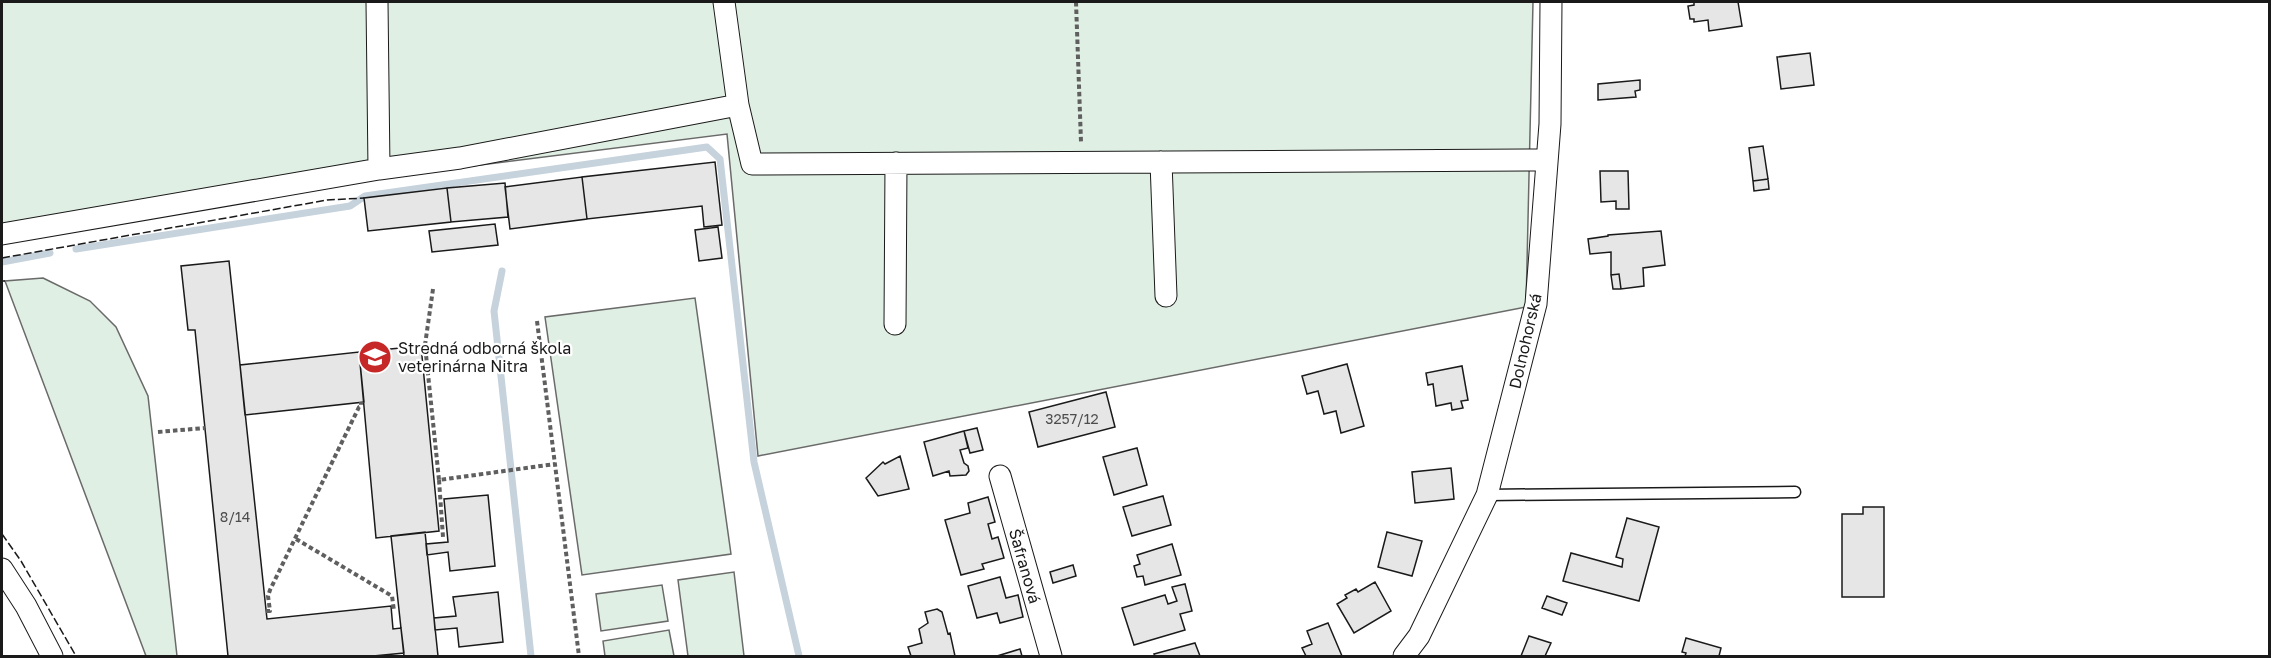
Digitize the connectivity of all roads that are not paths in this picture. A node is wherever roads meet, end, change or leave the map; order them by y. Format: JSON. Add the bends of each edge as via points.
{"nodes":[{"id":1,"x":377,"y":2,"type":"edge"},
{"id":2,"x":724,"y":2,"type":"edge"},
{"id":3,"x":1551,"y":2,"type":"edge"},
{"id":4,"x":738,"y":105,"type":"junction"},
{"id":5,"x":1547,"y":160,"type":"junction"},
{"id":6,"x":1161,"y":162,"type":"junction"},
{"id":7,"x":896,"y":163,"type":"junction"},
{"id":8,"x":379,"y":170,"type":"junction"},
{"id":9,"x":2,"y":234,"type":"edge"},
{"id":10,"x":1166,"y":296,"type":"dead end"},
{"id":11,"x":895,"y":324,"type":"dead end"},
{"id":12,"x":1000,"y":476,"type":"dead end"},
{"id":13,"x":1795,"y":492,"type":"dead end"},
{"id":14,"x":1487,"y":495,"type":"junction"},
{"id":15,"x":2,"y":568,"type":"edge"},
{"id":16,"x":52,"y":657,"type":"edge"},
{"id":17,"x":1051,"y":657,"type":"edge"},
{"id":18,"x":1404,"y":657,"type":"edge"}],
"edges":[{"from":1,"to":8,"type":"street"},
{"from":2,"to":4,"type":"street"},
{"from":3,"to":5,"type":"street","name":"Dolnohorská"},
{"from":4,"to":7,"type":"street","via":[[752,164]]},
{"from":4,"to":8,"type":"street"},
{"from":5,"to":6,"type":"street"},
{"from":5,"to":14,"type":"street","name":"Dolnohorská","via":[[1536,304]]},
{"from":6,"to":7,"type":"street"},
{"from":6,"to":10,"type":"street"},
{"from":7,"to":11,"type":"street"},
{"from":8,"to":9,"type":"street"},
{"from":12,"to":17,"type":"street","name":"Šafranová"},
{"from":13,"to":14,"type":"lane"},
{"from":14,"to":18,"type":"street","name":"Dolnohorská","via":[[1419,636]]},
{"from":15,"to":16,"type":"street"}]}
